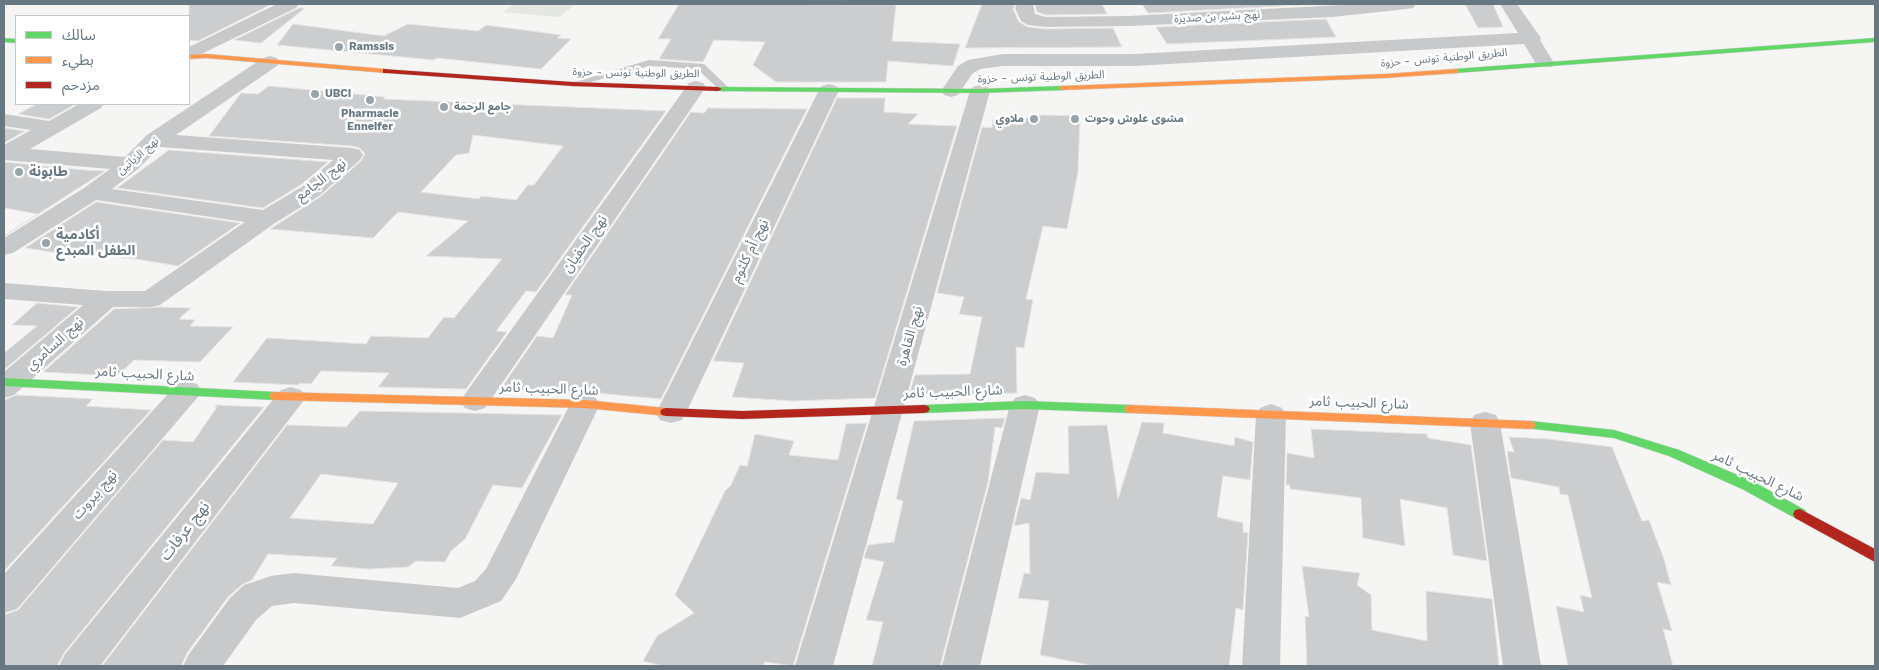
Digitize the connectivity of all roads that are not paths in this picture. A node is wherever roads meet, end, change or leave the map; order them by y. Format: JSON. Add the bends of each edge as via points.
{"nodes":[{"id":1,"x":290,"y":4,"type":"edge"},
{"id":2,"x":1407,"y":4,"type":"edge"},
{"id":3,"x":1509,"y":4,"type":"edge"},
{"id":4,"x":1331,"y":8,"type":"edge"},
{"id":5,"x":1026,"y":10,"type":"edge"},
{"id":6,"x":1129,"y":12,"type":"edge"},
{"id":7,"x":1532,"y":38,"type":"junction"},
{"id":8,"x":1875,"y":40,"type":"edge"},
{"id":9,"x":1368,"y":47,"type":"junction"},
{"id":10,"x":194,"y":53,"type":"edge"},
{"id":11,"x":1134,"y":60,"type":"junction"},
{"id":12,"x":270,"y":62,"type":"junction"},
{"id":13,"x":1545,"y":63,"type":"junction"},
{"id":14,"x":1385,"y":76,"type":"junction"},
{"id":15,"x":572,"y":84,"type":"junction"},
{"id":16,"x":1146,"y":86,"type":"junction"},
{"id":17,"x":696,"y":87,"type":"junction"},
{"id":18,"x":725,"y":89,"type":"junction"},
{"id":19,"x":830,"y":90,"type":"junction"},
{"id":20,"x":952,"y":91,"type":"junction"},
{"id":21,"x":980,"y":91,"type":"junction"},
{"id":22,"x":92,"y":105,"type":"edge"},
{"id":23,"x":4,"y":120,"type":"edge"},
{"id":24,"x":49,"y":127,"type":"junction"},
{"id":25,"x":155,"y":140,"type":"junction"},
{"id":26,"x":5,"y":153,"type":"edge"},
{"id":27,"x":130,"y":164,"type":"junction"},
{"id":28,"x":92,"y":193,"type":"junction"},
{"id":29,"x":267,"y":218,"type":"junction"},
{"id":30,"x":4,"y":229,"type":"edge"},
{"id":31,"x":32,"y":232,"type":"junction"},
{"id":32,"x":4,"y":248,"type":"edge"},
{"id":33,"x":4,"y":291,"type":"edge"},
{"id":34,"x":106,"y":298,"type":"junction"},
{"id":35,"x":6,"y":384,"type":"edge"},
{"id":36,"x":187,"y":391,"type":"junction"},
{"id":37,"x":292,"y":397,"type":"junction"},
{"id":38,"x":475,"y":401,"type":"junction"},
{"id":39,"x":585,"y":404,"type":"junction"},
{"id":40,"x":1025,"y":405,"type":"junction"},
{"id":41,"x":889,"y":409,"type":"junction"},
{"id":42,"x":671,"y":412,"type":"junction"},
{"id":43,"x":1271,"y":415,"type":"junction"},
{"id":44,"x":1485,"y":423,"type":"junction"},
{"id":45,"x":1875,"y":556,"type":"edge"},
{"id":46,"x":4,"y":598,"type":"edge"},
{"id":47,"x":78,"y":666,"type":"edge"},
{"id":48,"x":202,"y":666,"type":"edge"},
{"id":49,"x":814,"y":666,"type":"edge"},
{"id":50,"x":961,"y":666,"type":"edge"},
{"id":51,"x":1261,"y":666,"type":"edge"},
{"id":52,"x":1522,"y":666,"type":"edge"}],
"edges":[{"from":1,"to":10,"type":"street"},
{"from":2,"to":4,"type":"street","name":"نهج بشير بن صديرة"},
{"from":3,"to":7,"type":"street"},
{"from":4,"to":6,"type":"street","name":"نهج بشير بن صديرة"},
{"from":4,"to":9,"type":"street"},
{"from":5,"to":6,"type":"street","name":"نهج بشير بن صديرة","via":[[1034,21],[1046,22]]},
{"from":6,"to":11,"type":"street"},
{"from":7,"to":9,"type":"street"},
{"from":7,"to":13,"type":"street"},
{"from":8,"to":13,"type":"main road","name":"الطريق الوطنية تونس - حزوة"},
{"from":9,"to":11,"type":"street"},
{"from":9,"to":14,"type":"street"},
{"from":10,"to":12,"type":"main road","name":"الطريق الوطنية تونس - حزوة"},
{"from":11,"to":16,"type":"street"},
{"from":11,"to":20,"type":"street","via":[[985,62],[965,70]]},
{"from":12,"to":15,"type":"main road","name":"الطريق الوطنية تونس - حزوة"},
{"from":12,"to":25,"type":"street","name":"نهج الزياتين"},
{"from":13,"to":14,"type":"main road","name":"الطريق الوطنية تونس - حزوة"},
{"from":14,"to":16,"type":"main road","name":"الطريق الوطنية تونس - حزوة"},
{"from":15,"to":17,"type":"main road","name":"الطريق الوطنية تونس - حزوة"},
{"from":15,"to":18,"type":"lane","via":[[649,63],[700,66]]},
{"from":16,"to":21,"type":"main road","name":"الطريق الوطنية تونس - حزوة"},
{"from":17,"to":18,"type":"main road","name":"الطريق الوطنية تونس - حزوة"},
{"from":17,"to":38,"type":"street","name":"نهج الحفيان"},
{"from":18,"to":19,"type":"main road","name":"الطريق الوطنية تونس - حزوة"},
{"from":19,"to":20,"type":"main road","name":"الطريق الوطنية تونس - حزوة"},
{"from":19,"to":42,"type":"street","name":"نهج أم كلثوم"},
{"from":20,"to":21,"type":"main road","name":"الطريق الوطنية تونس - حزوة"},
{"from":21,"to":41,"type":"street","name":"نهج القاهرة"},
{"from":22,"to":24,"type":"street"},
{"from":23,"to":24,"type":"street"},
{"from":24,"to":26,"type":"street"},
{"from":25,"to":27,"type":"street","name":"نهج الزياتين"},
{"from":25,"to":29,"type":"street","name":"نهج الجامع","via":[[352,156],[311,191]]},
{"from":26,"to":27,"type":"street"},
{"from":27,"to":28,"type":"street","name":"نهج الزياتين"},
{"from":28,"to":29,"type":"street"},
{"from":28,"to":31,"type":"street","name":"نهج الزياتين"},
{"from":29,"to":34,"type":"street","name":"نهج الجامع","via":[[151,299]]},
{"from":30,"to":31,"type":"street"},
{"from":31,"to":32,"type":"street","name":"نهج الزياتين"},
{"from":33,"to":34,"type":"street"},
{"from":34,"to":35,"type":"street","name":"نهج السامري"},
{"from":35,"to":36,"type":"main road","name":"شارع الحبيب ثامر"},
{"from":36,"to":37,"type":"main road","name":"شارع الحبيب ثامر"},
{"from":36,"to":46,"type":"street","name":"نهج بيروت"},
{"from":37,"to":38,"type":"main road","name":"شارع الحبيب ثامر"},
{"from":37,"to":47,"type":"street","name":"نهج عرفات"},
{"from":38,"to":39,"type":"main road","name":"شارع الحبيب ثامر"},
{"from":39,"to":42,"type":"main road","name":"شارع الحبيب ثامر"},
{"from":39,"to":48,"type":"street","via":[[498,579],[488,591],[460,603],[294,588],[271,591],[257,596],[243,610]]},
{"from":40,"to":41,"type":"main road","name":"شارع الحبيب ثامر"},
{"from":40,"to":43,"type":"main road","name":"شارع الحبيب ثامر"},
{"from":40,"to":50,"type":"street"},
{"from":41,"to":42,"type":"main road","name":"شارع الحبيب ثامر","via":[[742,415]]},
{"from":41,"to":49,"type":"street","name":"نهج القاهرة"},
{"from":43,"to":44,"type":"main road","name":"شارع الحبيب ثامر"},
{"from":43,"to":51,"type":"street"},
{"from":44,"to":45,"type":"main road","name":"شارع الحبيب ثامر","via":[[1614,434],[1674,453],[1749,486]]},
{"from":44,"to":52,"type":"street"}]}
